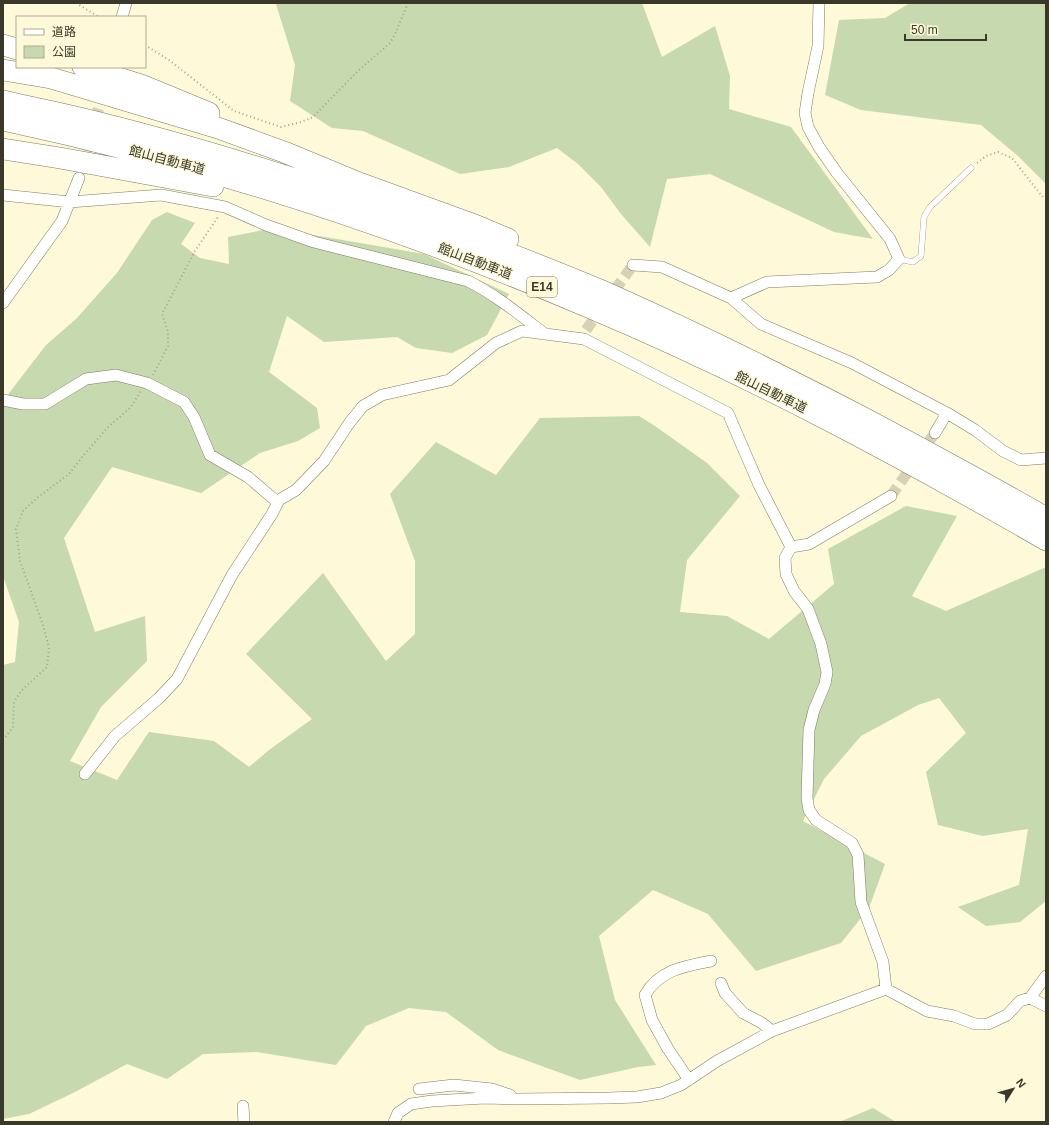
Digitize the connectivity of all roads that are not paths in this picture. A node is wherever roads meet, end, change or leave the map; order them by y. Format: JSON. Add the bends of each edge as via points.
{"nodes":[{"id":1,"x":126,"y":3,"type":"edge"},
{"id":2,"x":819,"y":3,"type":"edge"},
{"id":3,"x":122,"y":16,"type":"edge"},
{"id":4,"x":3,"y":45,"type":"edge"},
{"id":5,"x":16,"y":49,"type":"edge"},
{"id":6,"x":86,"y":68,"type":"edge"},
{"id":7,"x":3,"y":70,"type":"edge"},
{"id":8,"x":3,"y":102,"type":"edge"},
{"id":9,"x":3,"y":120,"type":"edge"},
{"id":10,"x":3,"y":149,"type":"edge"},
{"id":11,"x":971,"y":168,"type":"road end"},
{"id":12,"x":79,"y":178,"type":"tunnel mouth"},
{"id":13,"x":354,"y":181,"type":"junction"},
{"id":14,"x":3,"y":195,"type":"edge"},
{"id":15,"x":70,"y":202,"type":"junction"},
{"id":16,"x":312,"y":204,"type":"junction"},
{"id":17,"x":899,"y":259,"type":"junction"},
{"id":18,"x":633,"y":265,"type":"dead end"},
{"id":19,"x":731,"y":298,"type":"junction"},
{"id":20,"x":3,"y":303,"type":"edge"},
{"id":21,"x":546,"y":334,"type":"junction"},
{"id":22,"x":752,"y":360,"type":"junction"},
{"id":23,"x":3,"y":400,"type":"edge"},
{"id":24,"x":947,"y":413,"type":"junction"},
{"id":25,"x":935,"y":433,"type":"tunnel mouth"},
{"id":26,"x":1046,"y":458,"type":"edge"},
{"id":27,"x":891,"y":496,"type":"tunnel mouth"},
{"id":28,"x":279,"y":500,"type":"junction"},
{"id":29,"x":1046,"y":518,"type":"edge"},
{"id":30,"x":1046,"y":540,"type":"edge"},
{"id":31,"x":791,"y":547,"type":"junction"},
{"id":32,"x":85,"y":774,"type":"dead end"},
{"id":33,"x":710,"y":961,"type":"dead end"},
{"id":34,"x":1046,"y":976,"type":"edge"},
{"id":35,"x":721,"y":983,"type":"dead end"},
{"id":36,"x":886,"y":989,"type":"junction"},
{"id":37,"x":1030,"y":998,"type":"junction"},
{"id":38,"x":1046,"y":1006,"type":"edge"},
{"id":39,"x":772,"y":1031,"type":"junction"},
{"id":40,"x":689,"y":1080,"type":"junction"},
{"id":41,"x":419,"y":1089,"type":"dead end"},
{"id":42,"x":518,"y":1099,"type":"junction"},
{"id":43,"x":243,"y":1106,"type":"dead end"},
{"id":44,"x":244,"y":1122,"type":"edge"},
{"id":45,"x":394,"y":1122,"type":"edge"}],
"edges":[{"from":1,"to":3,"type":"street"},
{"from":2,"to":17,"type":"street","via":[[817,57],[805,113],[808,127],[838,174],[890,239]]},
{"from":4,"to":5,"type":"highway"},
{"from":6,"to":13,"type":"highway","via":[[141,85],[225,119]]},
{"from":7,"to":13,"type":"highway","via":[[51,78],[218,128]]},
{"from":8,"to":22,"type":"highway","name":"館山自動車道","number":"E14","via":[[160,139],[317,185],[523,259],[601,291]]},
{"from":9,"to":16,"type":"highway","name":"館山自動車道","number":"E14","via":[[154,156]]},
{"from":10,"to":16,"type":"highway"},
{"from":11,"to":17,"type":"lane","via":[[930,207],[924,217],[922,256],[913,262]]},
{"from":12,"to":15,"type":"street"},
{"from":13,"to":22,"type":"highway","via":[[472,224],[684,316]]},
{"from":14,"to":15,"type":"street"},
{"from":15,"to":20,"type":"street","via":[[62,222]]},
{"from":15,"to":21,"type":"street","via":[[161,195],[225,207],[314,242],[468,281],[507,304]]},
{"from":16,"to":30,"type":"highway","name":"館山自動車道","number":"E14","via":[[441,248],[516,277],[669,343],[811,412]]},
{"from":17,"to":19,"type":"street","via":[[889,270],[877,277],[767,282]]},
{"from":18,"to":19,"type":"street","via":[[662,267]]},
{"from":19,"to":24,"type":"street","via":[[761,324],[852,364]]},
{"from":21,"to":28,"type":"street","via":[[522,331],[496,343],[449,380],[382,395],[363,406],[324,461],[296,490]]},
{"from":21,"to":31,"type":"street","via":[[585,335],[728,412],[759,485]]},
{"from":22,"to":29,"type":"highway","name":"館山自動車道","number":"E14","via":[[982,481]]},
{"from":23,"to":28,"type":"street","via":[[23,404],[45,404],[86,379],[116,375],[147,383],[184,402],[194,417],[210,455],[248,477],[275,500]]},
{"from":24,"to":25,"type":"street"},
{"from":24,"to":26,"type":"street","via":[[1003,451],[1021,460]]},
{"from":27,"to":31,"type":"street","via":[[809,544]]},
{"from":28,"to":32,"type":"street","via":[[232,575],[177,679],[115,736]]},
{"from":31,"to":36,"type":"street","via":[[785,558],[786,574],[794,591],[808,609],[821,644],[827,672],[809,730],[809,810],[816,820],[852,843],[858,855],[861,902],[883,962]]},
{"from":33,"to":40,"type":"street","via":[[682,967],[664,975],[649,987],[645,995],[652,1020]]},
{"from":34,"to":37,"type":"street"},
{"from":35,"to":39,"type":"street","via":[[743,1013]]},
{"from":36,"to":37,"type":"street","via":[[927,1012],[954,1016],[975,1024],[988,1024],[1007,1015],[1020,1001]]},
{"from":36,"to":39,"type":"street"},
{"from":37,"to":38,"type":"street"},
{"from":39,"to":40,"type":"street"},
{"from":40,"to":42,"type":"street","via":[[661,1093],[637,1097]]},
{"from":41,"to":42,"type":"street","via":[[476,1087],[492,1089]]},
{"from":42,"to":45,"type":"street","via":[[485,1098],[411,1104],[398,1112]]},
{"from":43,"to":44,"type":"street"}]}
